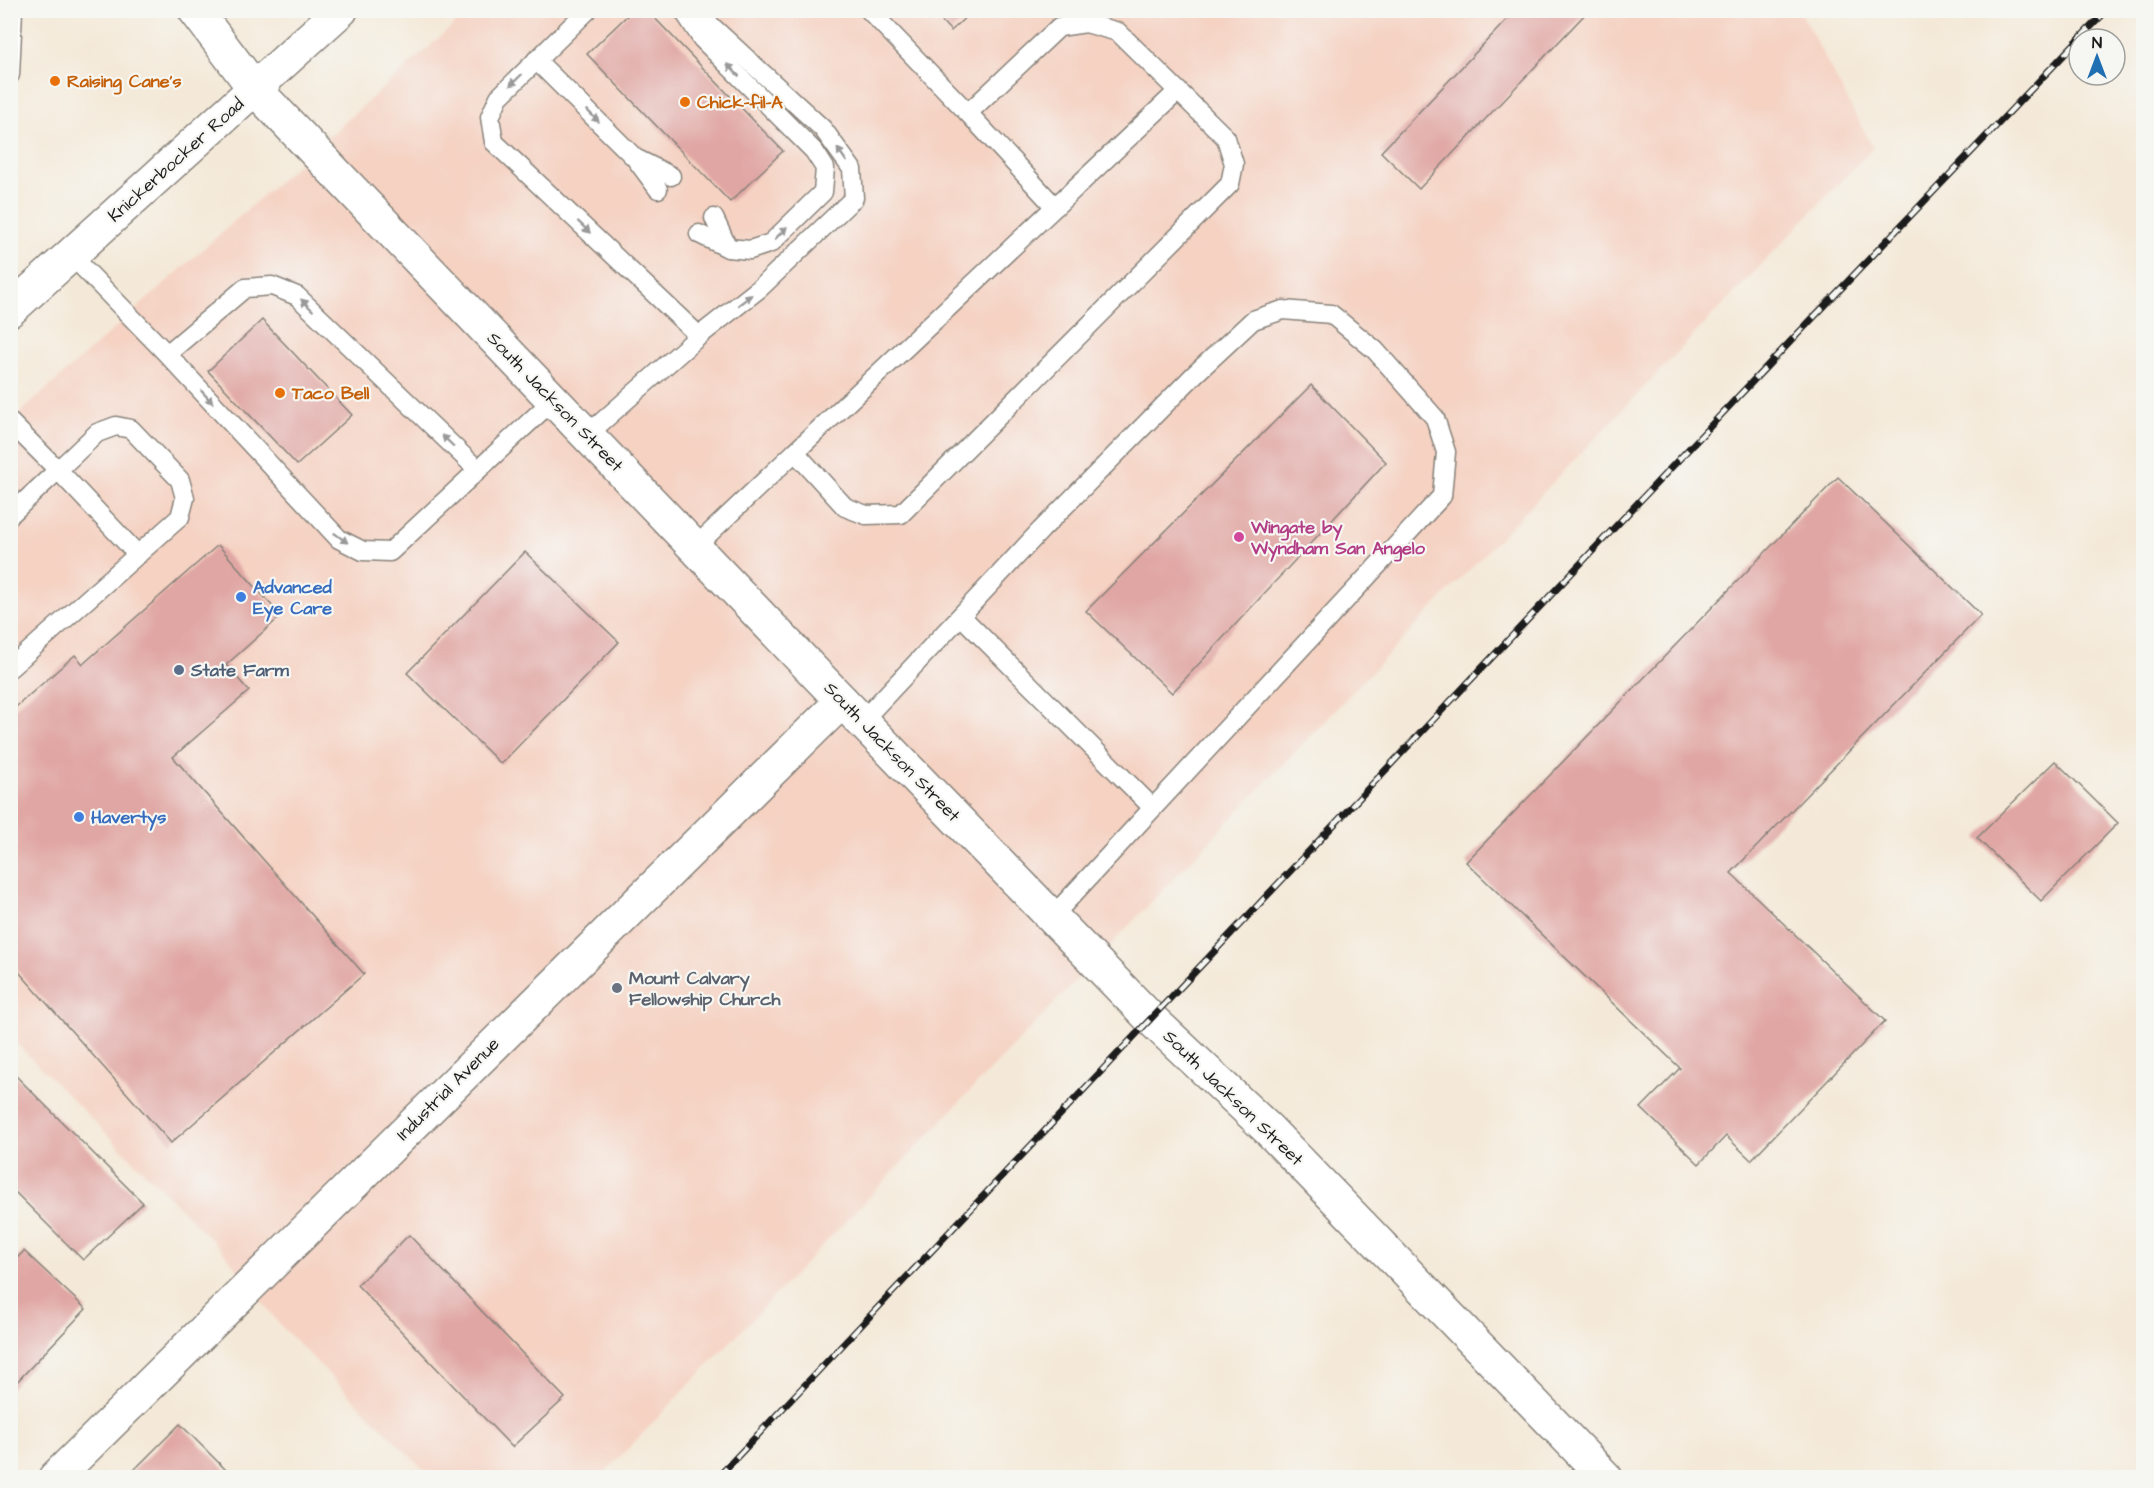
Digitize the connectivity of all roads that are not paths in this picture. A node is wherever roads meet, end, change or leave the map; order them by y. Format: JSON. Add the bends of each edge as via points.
{"nodes":[{"id":1,"x":13,"y":10,"type":"edge"},
{"id":2,"x":195,"y":10,"type":"edge"},
{"id":3,"x":341,"y":10,"type":"edge"},
{"id":4,"x":588,"y":10,"type":"edge"},
{"id":5,"x":683,"y":10,"type":"edge"},
{"id":6,"x":694,"y":10,"type":"edge"},
{"id":7,"x":869,"y":10,"type":"edge"},
{"id":8,"x":536,"y":60,"type":"junction"},
{"id":9,"x":10,"y":75,"type":"edge"},
{"id":10,"x":254,"y":88,"type":"junction"},
{"id":11,"x":1178,"y":91,"type":"junction"},
{"id":12,"x":968,"y":113,"type":"junction"},
{"id":13,"x":635,"y":158,"type":"junction"},
{"id":14,"x":671,"y":176,"type":"dead end"},
{"id":15,"x":658,"y":189,"type":"dead end"},
{"id":16,"x":1055,"y":207,"type":"junction"},
{"id":17,"x":714,"y":218,"type":"dead end"},
{"id":18,"x":699,"y":234,"type":"dead end"},
{"id":19,"x":728,"y":248,"type":"junction"},
{"id":20,"x":71,"y":255,"type":"junction"},
{"id":21,"x":10,"y":310,"type":"edge"},
{"id":22,"x":699,"y":336,"type":"junction"},
{"id":23,"x":167,"y":354,"type":"junction"},
{"id":24,"x":553,"y":400,"type":"junction"},
{"id":25,"x":10,"y":422,"type":"edge"},
{"id":26,"x":587,"y":435,"type":"junction"},
{"id":27,"x":795,"y":452,"type":"junction"},
{"id":28,"x":58,"y":470,"type":"junction"},
{"id":29,"x":478,"y":470,"type":"junction"},
{"id":30,"x":10,"y":515,"type":"edge"},
{"id":31,"x":695,"y":547,"type":"junction"},
{"id":32,"x":138,"y":555,"type":"junction"},
{"id":33,"x":961,"y":616,"type":"junction"},
{"id":34,"x":10,"y":668,"type":"edge"},
{"id":35,"x":852,"y":711,"type":"junction"},
{"id":36,"x":1153,"y":808,"type":"junction"},
{"id":37,"x":1052,"y":917,"type":"junction"},
{"id":38,"x":55,"y":1478,"type":"edge"},
{"id":39,"x":1606,"y":1478,"type":"edge"}],
"edges":[{"from":1,"to":9,"type":"lane"},
{"from":2,"to":10,"type":"main road","name":"South Jackson Street"},
{"from":3,"to":10,"type":"main road","name":"Knickerbocker Road"},
{"from":4,"to":8,"type":"lane"},
{"from":19,"to":5,"type":"lane","one_way":true,"via":[[750,250],[771,243],[823,192],[825,168],[814,151],[702,39]]},
{"from":22,"to":6,"type":"lane","one_way":true,"via":[[760,288],[854,198],[852,169],[823,129]]},
{"from":7,"to":12,"type":"lane"},
{"from":8,"to":13,"type":"lane","one_way":true},
{"from":8,"to":22,"type":"lane","one_way":true,"via":[[499,97],[490,117],[494,142]]},
{"from":10,"to":20,"type":"main road","name":"Knickerbocker Road"},
{"from":10,"to":24,"type":"main road","name":"South Jackson Street"},
{"from":11,"to":12,"type":"lane","via":[[1118,32],[1086,23],[1059,27]]},
{"from":11,"to":16,"type":"lane"},
{"from":11,"to":27,"type":"lane","via":[[1226,138],[1234,164],[1230,184],[901,514],[866,515],[845,507]]},
{"from":12,"to":16,"type":"lane"},
{"from":13,"to":14,"type":"lane"},
{"from":13,"to":15,"type":"lane"},
{"from":16,"to":27,"type":"lane"},
{"from":17,"to":19,"type":"lane"},
{"from":18,"to":19,"type":"lane"},
{"from":20,"to":21,"type":"main road","name":"Knickerbocker Road"},
{"from":20,"to":23,"type":"lane"},
{"from":22,"to":26,"type":"lane"},
{"from":29,"to":23,"type":"lane","one_way":true,"via":[[297,296],[272,286],[245,288]]},
{"from":23,"to":29,"type":"lane","one_way":true,"via":[[339,539],[363,551],[390,552]]},
{"from":24,"to":26,"type":"main road","name":"South Jackson Street"},
{"from":24,"to":29,"type":"lane"},
{"from":25,"to":28,"type":"lane"},
{"from":26,"to":31,"type":"main road","name":"South Jackson Street"},
{"from":27,"to":31,"type":"lane"},
{"from":28,"to":30,"type":"lane"},
{"from":28,"to":32,"type":"lane"},
{"from":28,"to":32,"type":"lane","via":[[97,433],[116,426],[131,429],[180,480],[185,498],[180,517]]},
{"from":31,"to":35,"type":"main road","name":"South Jackson Street"},
{"from":32,"to":34,"type":"lane"},
{"from":33,"to":35,"type":"lane"},
{"from":33,"to":36,"type":"lane"},
{"from":33,"to":36,"type":"lane","via":[[1041,530],[1253,320],[1283,310],[1331,314],[1375,350],[1435,418],[1446,452],[1442,496]]},
{"from":35,"to":37,"type":"main road","name":"South Jackson Street"},
{"from":35,"to":38,"type":"main road","name":"Industrial Avenue"},
{"from":36,"to":37,"type":"lane"},
{"from":37,"to":39,"type":"main road","name":"South Jackson Street","via":[[1151,1019],[1268,1129]]}]}
